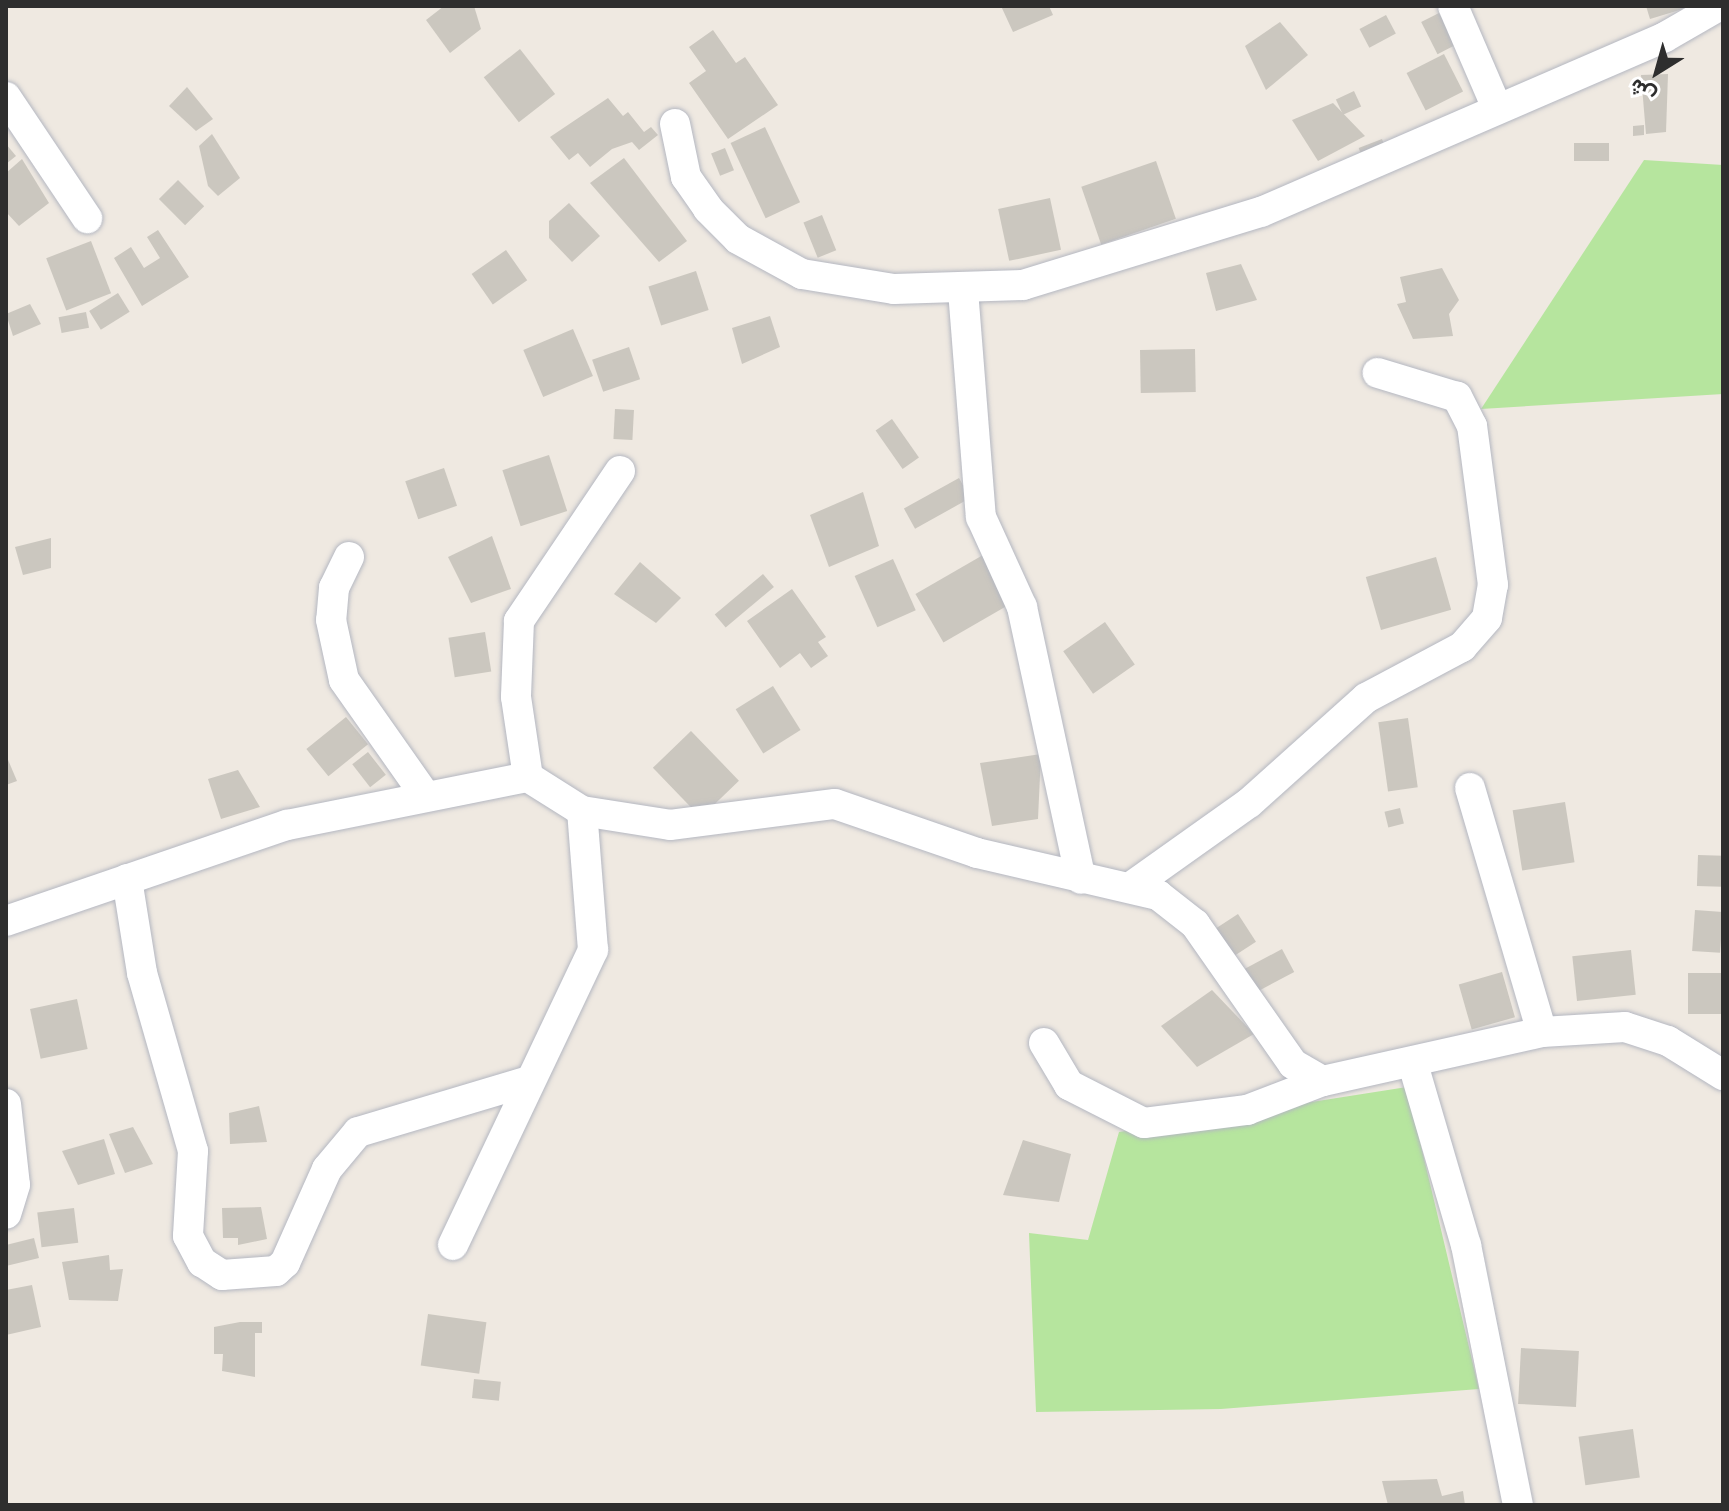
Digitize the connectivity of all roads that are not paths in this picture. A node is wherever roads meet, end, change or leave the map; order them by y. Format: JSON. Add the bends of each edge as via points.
{"nodes":[{"id":1,"x":1453,"y":6,"type":"edge"},
{"id":2,"x":1719,"y":6,"type":"edge"},
{"id":3,"x":6,"y":97,"type":"edge"},
{"id":4,"x":1496,"y":106,"type":"junction"},
{"id":5,"x":675,"y":124,"type":"dead end"},
{"id":6,"x":87,"y":218,"type":"dead end"},
{"id":7,"x":963,"y":290,"type":"junction"},
{"id":8,"x":1378,"y":373,"type":"dead end"},
{"id":9,"x":620,"y":471,"type":"dead end"},
{"id":10,"x":349,"y":557,"type":"dead end"},
{"id":11,"x":528,"y":777,"type":"junction"},
{"id":12,"x":1470,"y":788,"type":"dead end"},
{"id":13,"x":424,"y":794,"type":"junction"},
{"id":14,"x":582,"y":811,"type":"junction"},
{"id":15,"x":127,"y":879,"type":"junction"},
{"id":16,"x":1081,"y":879,"type":"junction"},
{"id":17,"x":1132,"y":886,"type":"junction"},
{"id":18,"x":6,"y":921,"type":"edge"},
{"id":19,"x":1542,"y":1032,"type":"junction"},
{"id":20,"x":1044,"y":1043,"type":"dead end"},
{"id":21,"x":1413,"y":1064,"type":"junction"},
{"id":22,"x":1723,"y":1075,"type":"edge"},
{"id":23,"x":1323,"y":1081,"type":"junction"},
{"id":24,"x":526,"y":1082,"type":"junction"},
{"id":25,"x":6,"y":1104,"type":"edge"},
{"id":26,"x":6,"y":1214,"type":"edge"},
{"id":27,"x":453,"y":1245,"type":"dead end"},
{"id":28,"x":1518,"y":1505,"type":"edge"}],
"edges":[{"from":1,"to":4,"type":"street"},
{"from":2,"to":4,"type":"street","via":[[1665,37]]},
{"from":3,"to":6,"type":"street"},
{"from":4,"to":7,"type":"street","via":[[1195,236],[1072,274]]},
{"from":5,"to":7,"type":"street","via":[[686,177],[738,239],[768,257],[831,283]]},
{"from":7,"to":16,"type":"street","via":[[981,517],[1022,607]]},
{"from":8,"to":17,"type":"street","via":[[1457,397],[1472,426],[1492,572],[1487,618],[1470,642],[1366,698],[1249,803]]},
{"from":9,"to":11,"type":"street","via":[[519,621],[515,684]]},
{"from":10,"to":13,"type":"street","via":[[334,588],[331,620],[344,680]]},
{"from":11,"to":13,"type":"street"},
{"from":11,"to":14,"type":"street"},
{"from":12,"to":19,"type":"street"},
{"from":13,"to":15,"type":"street","via":[[287,825]]},
{"from":14,"to":16,"type":"street","via":[[699,825],[835,804],[977,853]]},
{"from":14,"to":24,"type":"street","via":[[593,950]]},
{"from":15,"to":18,"type":"street"},
{"from":15,"to":24,"type":"street","via":[[142,973],[193,1151],[188,1236],[202,1262],[222,1275],[276,1271],[285,1263],[327,1169],[358,1132]]},
{"from":16,"to":17,"type":"street"},
{"from":17,"to":23,"type":"street","via":[[1195,924],[1269,1036],[1293,1064]]},
{"from":19,"to":21,"type":"street"},
{"from":19,"to":22,"type":"street","via":[[1625,1027],[1668,1041]]},
{"from":20,"to":23,"type":"street","via":[[1069,1085],[1144,1123],[1247,1110]]},
{"from":21,"to":23,"type":"street"},
{"from":21,"to":28,"type":"street","via":[[1466,1245]]},
{"from":24,"to":27,"type":"street"},
{"from":25,"to":26,"type":"street","via":[[15,1185]]}]}
